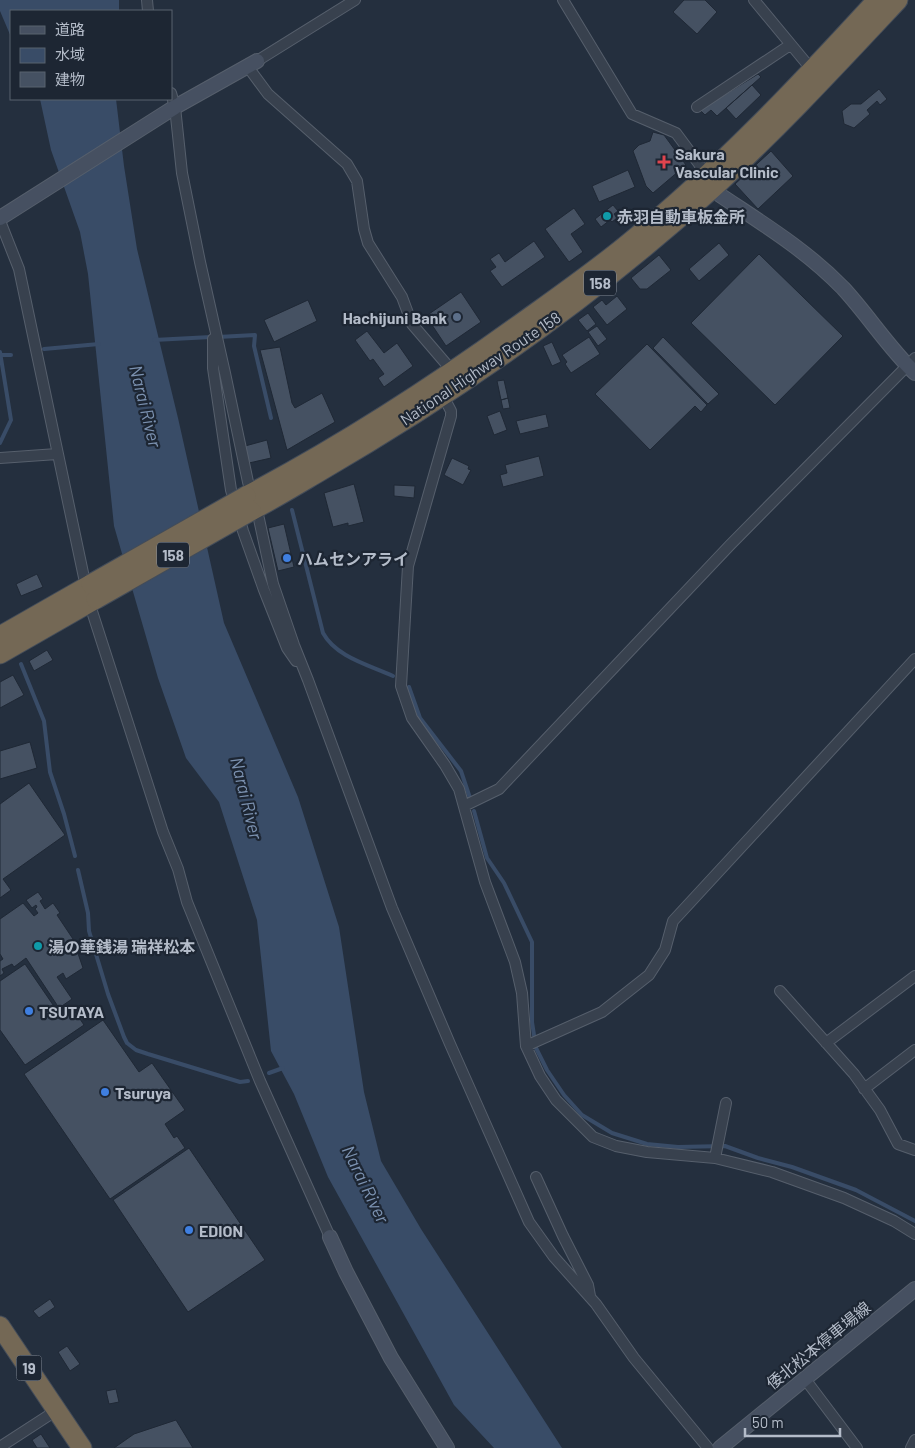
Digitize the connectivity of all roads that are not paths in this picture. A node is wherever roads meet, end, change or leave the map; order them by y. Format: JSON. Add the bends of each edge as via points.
{"nodes":[{"id":1,"x":355,"y":0,"type":"edge"},
{"id":2,"x":563,"y":0,"type":"edge"},
{"id":3,"x":754,"y":0,"type":"edge"},
{"id":4,"x":877,"y":0,"type":"edge"},
{"id":5,"x":898,"y":0,"type":"edge"},
{"id":6,"x":790,"y":45,"type":"junction"},
{"id":7,"x":252,"y":64,"type":"junction"},
{"id":8,"x":812,"y":70,"type":"junction"},
{"id":9,"x":170,"y":104,"type":"edge"},
{"id":10,"x":697,"y":106,"type":"dead end"},
{"id":11,"x":708,"y":182,"type":"junction"},
{"id":12,"x":3,"y":217,"type":"edge"},
{"id":13,"x":214,"y":323,"type":"junction"},
{"id":14,"x":912,"y":365,"type":"edge"},
{"id":15,"x":457,"y":378,"type":"junction"},
{"id":16,"x":439,"y":389,"type":"junction"},
{"id":17,"x":57,"y":454,"type":"junction"},
{"id":18,"x":0,"y":458,"type":"edge"},
{"id":19,"x":251,"y":503,"type":"junction"},
{"id":20,"x":90,"y":593,"type":"junction"},
{"id":21,"x":0,"y":636,"type":"edge"},
{"id":22,"x":0,"y":654,"type":"edge"},
{"id":23,"x":915,"y":659,"type":"edge"},
{"id":24,"x":308,"y":680,"type":"junction"},
{"id":25,"x":464,"y":806,"type":"junction"},
{"id":26,"x":915,"y":976,"type":"edge"},
{"id":27,"x":780,"y":991,"type":"dead end"},
{"id":28,"x":826,"y":1043,"type":"junction"},
{"id":29,"x":526,"y":1046,"type":"junction"},
{"id":30,"x":915,"y":1050,"type":"edge"},
{"id":31,"x":864,"y":1089,"type":"junction"},
{"id":32,"x":726,"y":1103,"type":"dead end"},
{"id":33,"x":915,"y":1150,"type":"edge"},
{"id":34,"x":715,"y":1158,"type":"junction"},
{"id":35,"x":536,"y":1176,"type":"dead end"},
{"id":36,"x":915,"y":1234,"type":"edge"},
{"id":37,"x":330,"y":1237,"type":"joint"},
{"id":38,"x":915,"y":1289,"type":"edge"},
{"id":39,"x":590,"y":1296,"type":"junction"},
{"id":40,"x":0,"y":1326,"type":"edge"},
{"id":41,"x":804,"y":1379,"type":"junction"},
{"id":42,"x":57,"y":1410,"type":"junction"},
{"id":43,"x":915,"y":1440,"type":"edge"},
{"id":44,"x":0,"y":1447,"type":"edge"},
{"id":45,"x":82,"y":1448,"type":"edge"},
{"id":46,"x":447,"y":1448,"type":"edge"},
{"id":47,"x":708,"y":1448,"type":"edge"},
{"id":48,"x":720,"y":1448,"type":"edge"},
{"id":49,"x":856,"y":1448,"type":"edge"},
{"id":50,"x":911,"y":1448,"type":"edge"}],
"edges":[{"from":1,"to":7,"type":"street"},
{"from":2,"to":11,"type":"street","via":[[632,114],[676,133]]},
{"from":3,"to":6,"type":"street"},
{"from":4,"to":8,"type":"highway","name":"National Highway Route 158","number":"158"},
{"from":5,"to":11,"type":"highway","name":"National Highway Route 158","number":"158","via":[[828,75]]},
{"from":6,"to":8,"type":"street"},
{"from":6,"to":10,"type":"street"},
{"from":7,"to":9,"type":"street"},
{"from":7,"to":15,"type":"street","via":[[268,94],[347,164],[357,181],[368,243],[402,297],[412,324]]},
{"from":8,"to":11,"type":"highway","name":"National Highway Route 158","number":"158"},
{"from":9,"to":12,"type":"street"},
{"from":9,"to":13,"type":"street"},
{"from":11,"to":14,"type":"street","via":[[816,262]]},
{"from":11,"to":15,"type":"highway","name":"National Highway Route 158","number":"158","via":[[640,250],[585,295]]},
{"from":12,"to":17,"type":"street","via":[[19,269]]},
{"from":13,"to":19,"type":"street"},
{"from":13,"to":24,"type":"street","via":[[213,368],[231,490],[286,648]]},
{"from":14,"to":25,"type":"street","via":[[730,545],[499,790]]},
{"from":15,"to":16,"type":"highway","name":"National Highway Route 158","number":"158"},
{"from":16,"to":19,"type":"highway","name":"National Highway Route 158","number":"158","via":[[347,439]]},
{"from":16,"to":25,"type":"street","via":[[451,416],[408,566],[401,686],[412,718],[445,765],[459,789]]},
{"from":17,"to":18,"type":"street"},
{"from":17,"to":20,"type":"street"},
{"from":19,"to":20,"type":"highway","name":"National Highway Route 158","number":"158","bridge":true},
{"from":19,"to":24,"type":"street","via":[[273,584]]},
{"from":20,"to":21,"type":"highway","name":"National Highway Route 158","number":"158"},
{"from":20,"to":22,"type":"highway","name":"National Highway Route 158","number":"158"},
{"from":20,"to":37,"type":"street","via":[[187,902],[260,1081]]},
{"from":23,"to":29,"type":"street","via":[[674,921],[665,950],[649,975],[602,1012]]},
{"from":24,"to":39,"type":"street","via":[[392,908],[512,1186],[529,1222],[554,1257]]},
{"from":25,"to":29,"type":"street","via":[[485,882],[515,962],[522,993]]},
{"from":26,"to":28,"type":"street"},
{"from":27,"to":28,"type":"street"},
{"from":28,"to":31,"type":"street"},
{"from":29,"to":34,"type":"street","via":[[556,1100],[593,1137],[616,1146],[647,1152]]},
{"from":30,"to":31,"type":"street"},
{"from":31,"to":33,"type":"street","via":[[880,1110],[898,1144]]},
{"from":32,"to":34,"type":"street"},
{"from":34,"to":36,"type":"street","via":[[772,1172],[844,1198]]},
{"from":35,"to":39,"type":"street","via":[[588,1284]]},
{"from":37,"to":46,"type":"street","via":[[391,1358]]},
{"from":38,"to":41,"type":"street","name":"倭北松本停車場線"},
{"from":39,"to":47,"type":"street","via":[[634,1358]]},
{"from":40,"to":42,"type":"highway","number":"19"},
{"from":41,"to":48,"type":"street","name":"倭北松本停車場線"},
{"from":41,"to":49,"type":"street"},
{"from":42,"to":44,"type":"street"},
{"from":42,"to":45,"type":"highway","number":"19"},
{"from":43,"to":50,"type":"street"}]}
